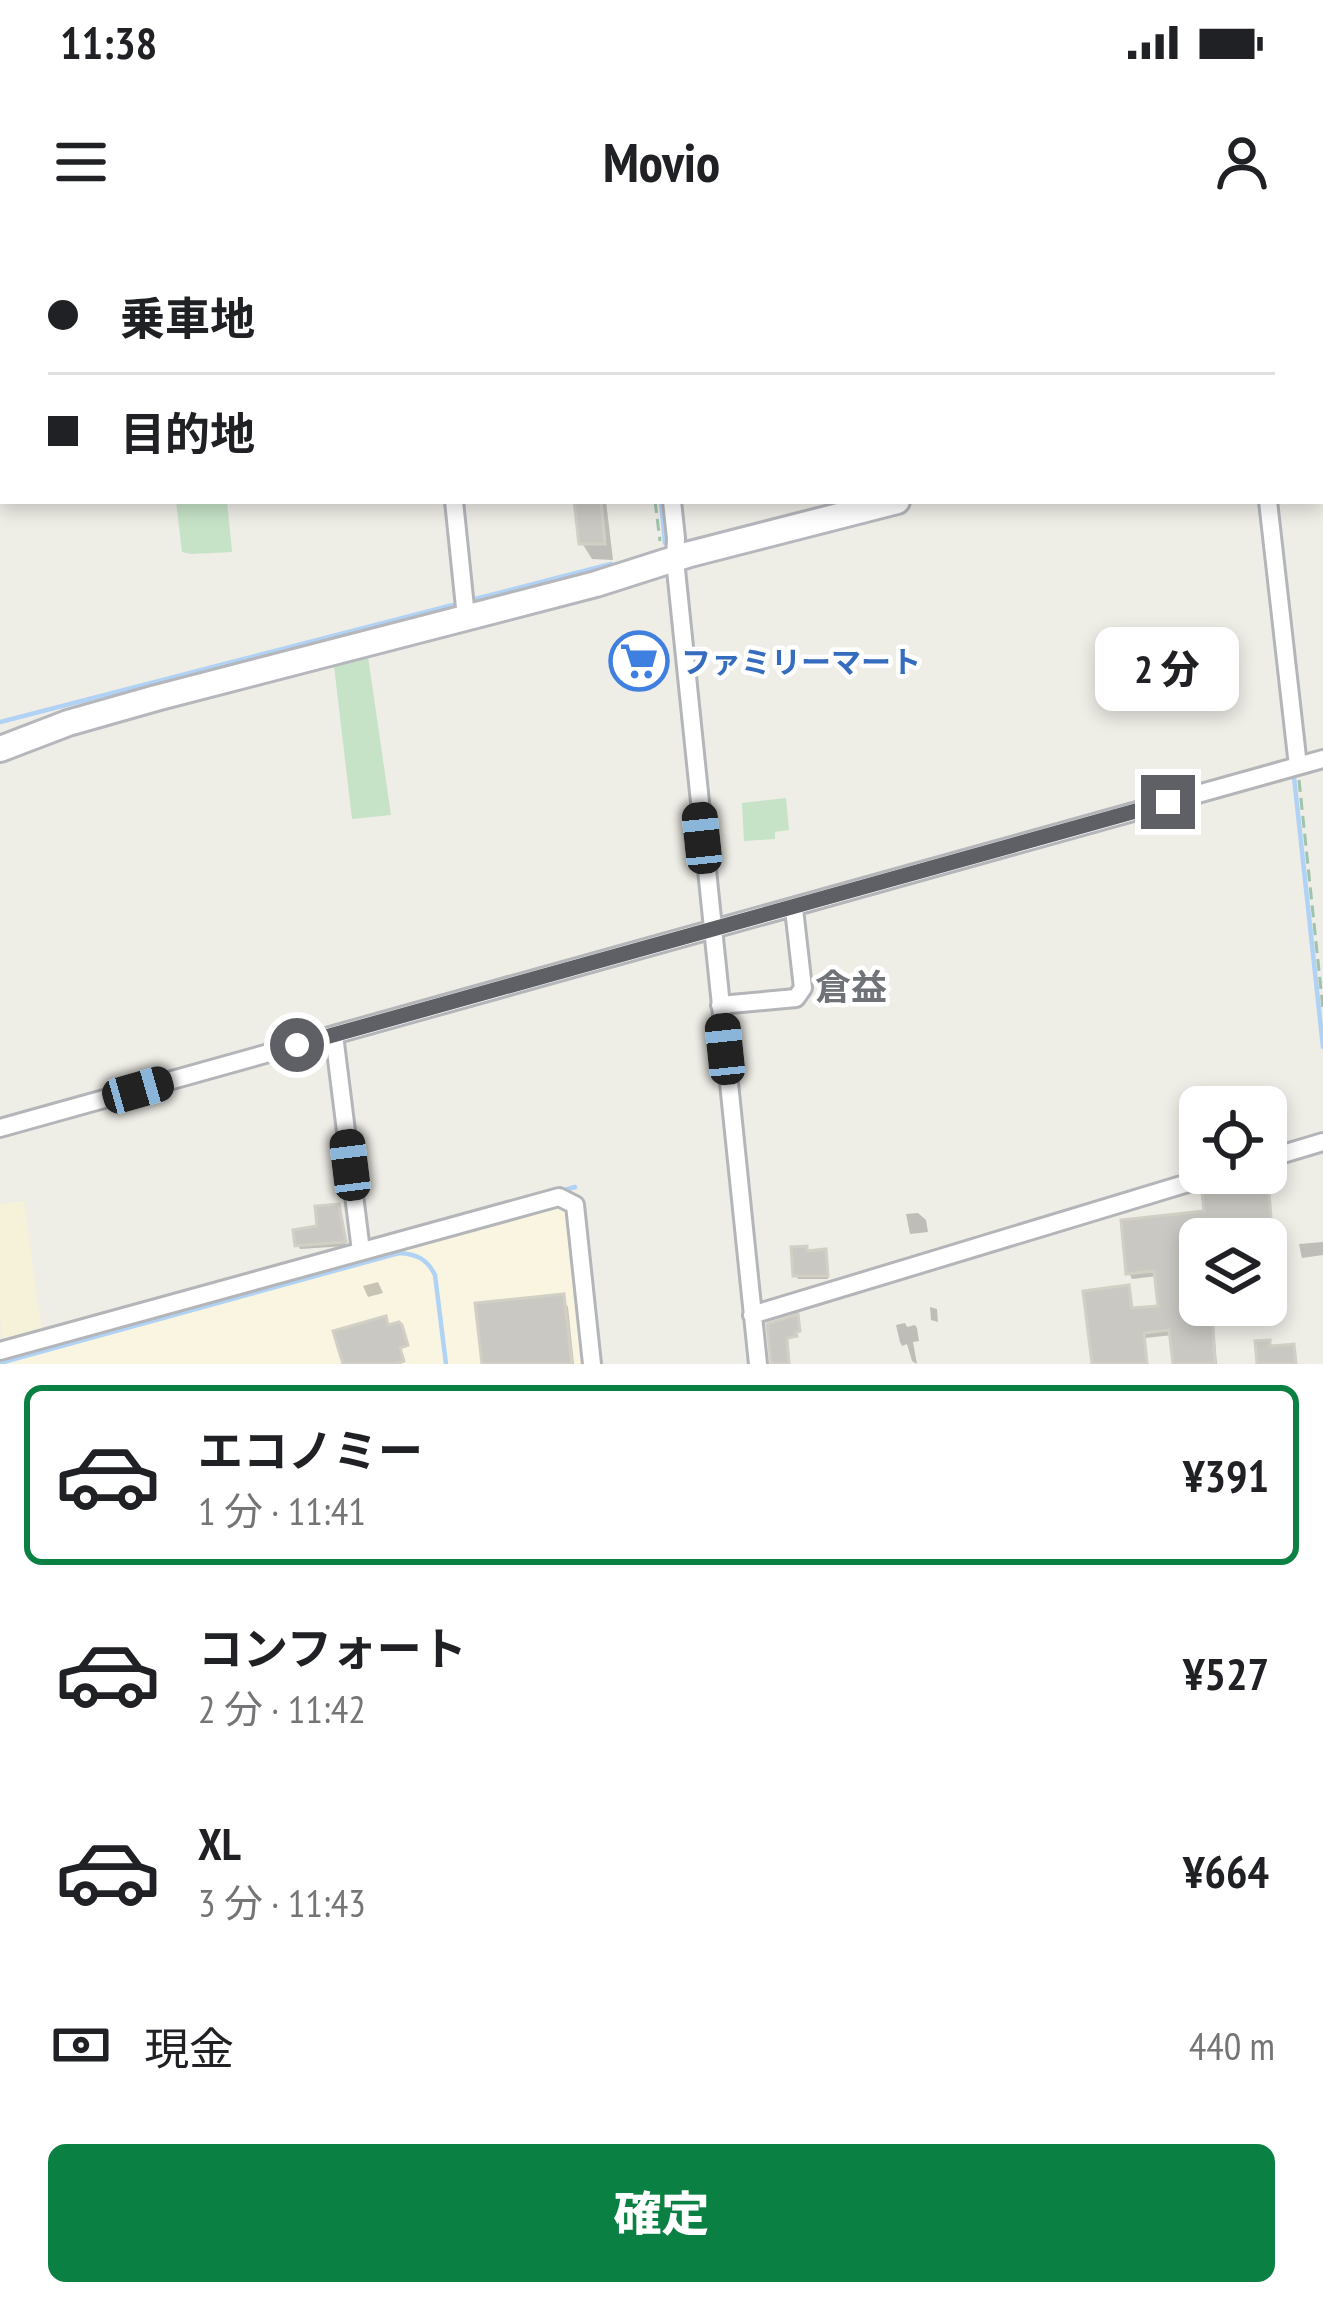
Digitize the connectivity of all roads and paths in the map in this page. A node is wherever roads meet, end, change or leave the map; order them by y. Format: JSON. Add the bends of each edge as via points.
{"nodes":[{"id":1,"x":454,"y":504,"type":"edge"},
{"id":2,"x":657,"y":504,"type":"edge"},
{"id":3,"x":672,"y":504,"type":"edge"},
{"id":4,"x":885,"y":504,"type":"edge"},
{"id":5,"x":1268,"y":504,"type":"edge"},
{"id":6,"x":668,"y":557,"type":"junction"},
{"id":7,"x":466,"y":617,"type":"junction"},
{"id":8,"x":0,"y":749,"type":"edge"},
{"id":9,"x":1323,"y":759,"type":"edge"},
{"id":10,"x":1298,"y":766,"type":"junction"},
{"id":11,"x":794,"y":909,"type":"junction"},
{"id":12,"x":708,"y":932,"type":"junction"},
{"id":13,"x":720,"y":1005,"type":"junction"},
{"id":14,"x":1323,"y":1009,"type":"edge"},
{"id":15,"x":334,"y":1035,"type":"junction"},
{"id":16,"x":0,"y":1128,"type":"edge"},
{"id":17,"x":1323,"y":1142,"type":"edge"},
{"id":18,"x":1287,"y":1153,"type":"edge"},
{"id":19,"x":1179,"y":1186,"type":"edge"},
{"id":20,"x":361,"y":1251,"type":"junction"},
{"id":21,"x":752,"y":1315,"type":"junction"},
{"id":22,"x":0,"y":1351,"type":"edge"},
{"id":23,"x":592,"y":1364,"type":"edge"},
{"id":24,"x":758,"y":1364,"type":"edge"}],
"edges":[{"from":1,"to":7,"type":"street"},
{"from":2,"to":6,"type":"path"},
{"from":3,"to":6,"type":"street","via":[[676,538]]},
{"from":4,"to":6,"type":"street"},
{"from":5,"to":10,"type":"street"},
{"from":6,"to":7,"type":"street"},
{"from":6,"to":12,"type":"street"},
{"from":7,"to":8,"type":"street","via":[[156,698]]},
{"from":9,"to":10,"type":"street"},
{"from":10,"to":11,"type":"street"},
{"from":10,"to":14,"type":"path"},
{"from":11,"to":12,"type":"street"},
{"from":11,"to":13,"type":"street","via":[[802,988],[796,998]]},
{"from":12,"to":13,"type":"street"},
{"from":12,"to":15,"type":"street"},
{"from":13,"to":21,"type":"street"},
{"from":15,"to":16,"type":"street"},
{"from":15,"to":20,"type":"street"},
{"from":17,"to":18,"type":"street"},
{"from":19,"to":21,"type":"street"},
{"from":20,"to":22,"type":"street"},
{"from":20,"to":23,"type":"street","via":[[559,1197],[575,1205]]},
{"from":21,"to":24,"type":"street"}]}
